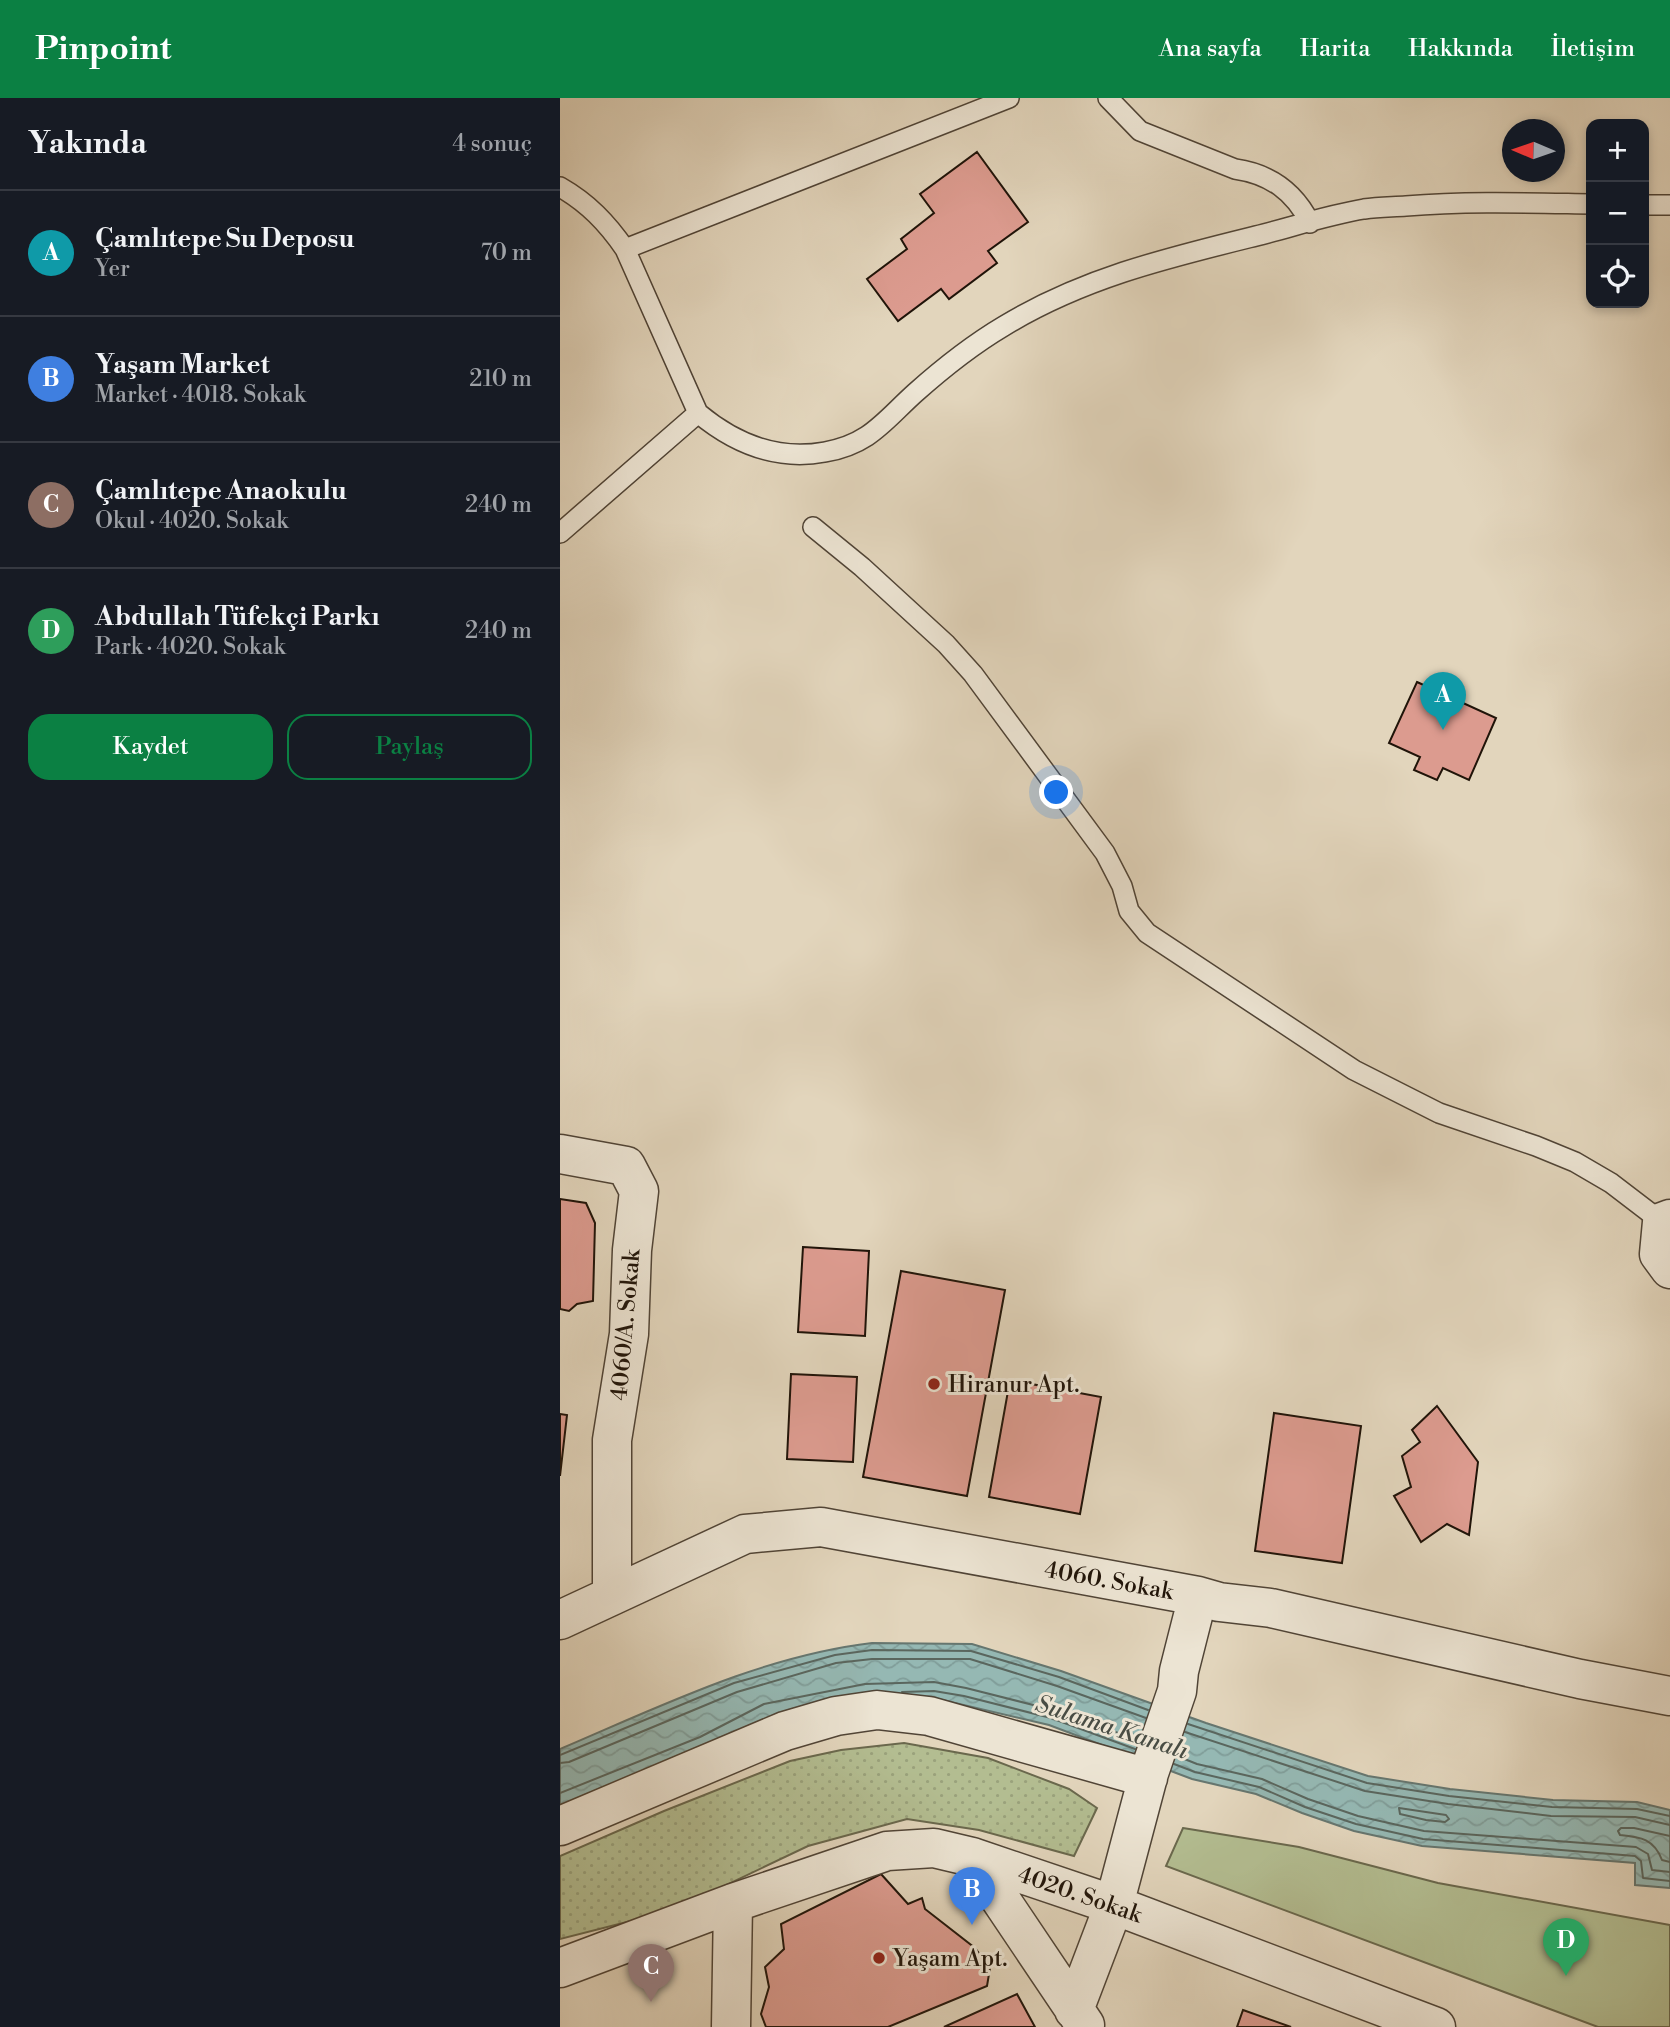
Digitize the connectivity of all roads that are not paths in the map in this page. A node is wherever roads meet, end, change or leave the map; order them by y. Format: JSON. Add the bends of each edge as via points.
{"nodes":[{"id":1,"x":1009,"y":98,"type":"edge"},
{"id":2,"x":1108,"y":98,"type":"edge"},
{"id":3,"x":560,"y":187,"type":"edge"},
{"id":4,"x":1586,"y":204,"type":"edge"},
{"id":5,"x":1649,"y":205,"type":"edge"},
{"id":6,"x":1670,"y":205,"type":"edge"},
{"id":7,"x":1310,"y":223,"type":"junction"},
{"id":8,"x":625,"y":248,"type":"junction"},
{"id":9,"x":698,"y":412,"type":"junction"},
{"id":10,"x":813,"y":527,"type":"dead end"},
{"id":11,"x":560,"y":533,"type":"edge"},
{"id":12,"x":560,"y":1154,"type":"edge"},
{"id":13,"x":1666,"y":1220,"type":"edge"},
{"id":14,"x":1670,"y":1269,"type":"edge"},
{"id":15,"x":612,"y":1595,"type":"junction"},
{"id":16,"x":1198,"y":1596,"type":"junction"},
{"id":17,"x":560,"y":1620,"type":"edge"},
{"id":18,"x":1670,"y":1696,"type":"edge"},
{"id":19,"x":1148,"y":1776,"type":"junction"},
{"id":20,"x":560,"y":1826,"type":"edge"},
{"id":21,"x":972,"y":1857,"type":"junction"},
{"id":22,"x":733,"y":1903,"type":"junction"},
{"id":23,"x":1114,"y":1905,"type":"junction"},
{"id":24,"x":560,"y":1968,"type":"edge"},
{"id":25,"x":1080,"y":2019,"type":"edge"},
{"id":26,"x":731,"y":2027,"type":"edge"},
{"id":27,"x":1436,"y":2027,"type":"edge"}],
"edges":[{"from":1,"to":8,"type":"lane"},
{"from":2,"to":7,"type":"lane","via":[[1140,131],[1282,186]]},
{"from":3,"to":8,"type":"lane","via":[[593,210]]},
{"from":4,"to":7,"type":"lane","via":[[1455,202],[1364,209]]},
{"from":5,"to":6,"type":"lane"},
{"from":7,"to":9,"type":"lane","via":[[1138,265],[1046,302],[957,358],[876,432],[851,445],[810,454],[769,452],[719,430]]},
{"from":8,"to":9,"type":"lane"},
{"from":9,"to":11,"type":"lane"},
{"from":10,"to":13,"type":"lane","via":[[862,567],[973,674],[1105,853],[1129,911],[1147,933],[1354,1070],[1440,1113],[1575,1162]]},
{"from":12,"to":15,"type":"street","name":"4060/A. Sokak","via":[[626,1166],[639,1191],[629,1335],[612,1440]]},
{"from":13,"to":14,"type":"street","via":[[1659,1254]]},
{"from":15,"to":16,"type":"street","name":"4060. Sokak","via":[[745,1534],[821,1527]]},
{"from":15,"to":17,"type":"street","name":"4060. Sokak"},
{"from":16,"to":18,"type":"street","name":"4060. Sokak"},
{"from":16,"to":19,"type":"street","via":[[1177,1691]]},
{"from":19,"to":20,"type":"street","via":[[929,1716],[877,1710],[785,1731]]},
{"from":19,"to":23,"type":"street"},
{"from":21,"to":22,"type":"street","name":"4020. Sokak","via":[[934,1848],[887,1851]]},
{"from":21,"to":23,"type":"street","name":"4020. Sokak"},
{"from":21,"to":25,"type":"street"},
{"from":22,"to":24,"type":"street","name":"4020. Sokak"},
{"from":22,"to":26,"type":"street"},
{"from":23,"to":25,"type":"street"},
{"from":23,"to":27,"type":"street","name":"4020. Sokak"}]}
